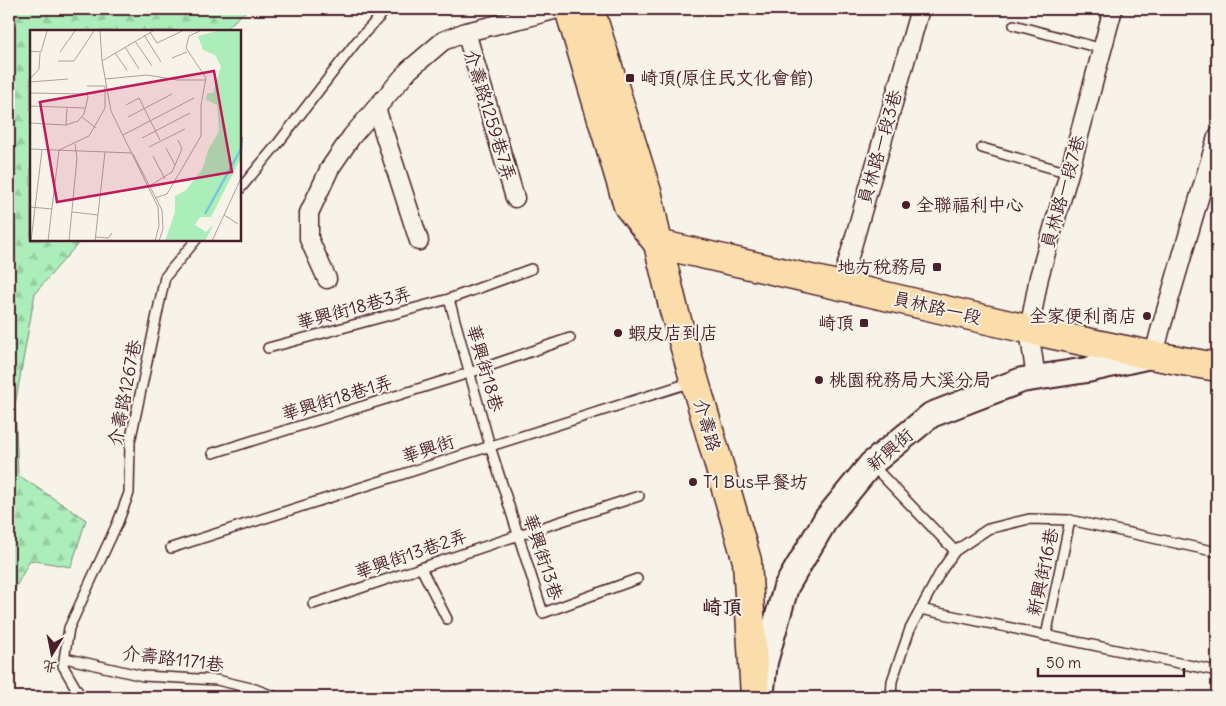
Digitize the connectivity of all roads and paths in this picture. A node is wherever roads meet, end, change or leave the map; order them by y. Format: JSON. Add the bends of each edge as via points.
{"nodes":[{"id":1,"x":387,"y":9,"type":"edge"},
{"id":2,"x":557,"y":9,"type":"edge"},
{"id":3,"x":569,"y":9,"type":"edge"},
{"id":4,"x":590,"y":9,"type":"edge"},
{"id":5,"x":920,"y":9,"type":"edge"},
{"id":6,"x":1113,"y":9,"type":"edge"},
{"id":7,"x":1014,"y":26,"type":"dead end"},
{"id":8,"x":466,"y":32,"type":"junction"},
{"id":9,"x":1103,"y":49,"type":"junction"},
{"id":10,"x":376,"y":108,"type":"junction"},
{"id":11,"x":1217,"y":137,"type":"edge"},
{"id":12,"x":982,"y":148,"type":"dead end"},
{"id":13,"x":1069,"y":173,"type":"junction"},
{"id":14,"x":241,"y":188,"type":"edge"},
{"id":15,"x":515,"y":198,"type":"dead end"},
{"id":16,"x":195,"y":241,"type":"edge"},
{"id":17,"x":419,"y":241,"type":"dead end"},
{"id":18,"x":658,"y":244,"type":"junction"},
{"id":19,"x":531,"y":269,"type":"dead end"},
{"id":20,"x":327,"y":279,"type":"dead end"},
{"id":21,"x":841,"y":285,"type":"junction"},
{"id":22,"x":449,"y":299,"type":"junction"},
{"id":23,"x":1029,"y":330,"type":"junction"},
{"id":24,"x":570,"y":338,"type":"dead end"},
{"id":25,"x":268,"y":348,"type":"dead end"},
{"id":26,"x":1154,"y":355,"type":"junction"},
{"id":27,"x":1217,"y":367,"type":"edge"},
{"id":28,"x":470,"y":373,"type":"junction"},
{"id":29,"x":1036,"y":378,"type":"junction"},
{"id":30,"x":694,"y":381,"type":"junction"},
{"id":31,"x":490,"y":446,"type":"junction"},
{"id":32,"x":214,"y":453,"type":"dead end"},
{"id":33,"x":871,"y":464,"type":"junction"},
{"id":34,"x":639,"y":496,"type":"dead end"},
{"id":35,"x":1070,"y":520,"type":"junction"},
{"id":36,"x":519,"y":535,"type":"junction"},
{"id":37,"x":171,"y":548,"type":"dead end"},
{"id":38,"x":955,"y":552,"type":"junction"},
{"id":39,"x":1217,"y":552,"type":"edge"},
{"id":40,"x":421,"y":568,"type":"junction"},
{"id":41,"x":637,"y":579,"type":"dead end"},
{"id":42,"x":313,"y":604,"type":"dead end"},
{"id":43,"x":920,"y":610,"type":"junction"},
{"id":44,"x":446,"y":619,"type":"dead end"},
{"id":45,"x":1046,"y":636,"type":"junction"},
{"id":46,"x":65,"y":658,"type":"junction"},
{"id":47,"x":1217,"y":671,"type":"edge"},
{"id":48,"x":81,"y":697,"type":"edge"},
{"id":49,"x":276,"y":697,"type":"edge"},
{"id":50,"x":756,"y":697,"type":"edge"},
{"id":51,"x":761,"y":697,"type":"edge"},
{"id":52,"x":891,"y":697,"type":"edge"}],
"edges":[{"from":1,"to":14,"type":"lane","via":[[357,41]]},
{"from":2,"to":8,"type":"street"},
{"from":3,"to":18,"type":"main road","name":"介壽路","via":[[628,206]]},
{"from":4,"to":18,"type":"main road","name":"介壽路","via":[[648,195]]},
{"from":5,"to":21,"type":"street","name":"員林路一段3巷"},
{"from":6,"to":9,"type":"street","name":"員林路一段7巷"},
{"from":7,"to":9,"type":"lane"},
{"from":8,"to":10,"type":"street","via":[[442,41],[409,70]]},
{"from":8,"to":15,"type":"street","name":"介壽路1259巷7弄"},
{"from":9,"to":13,"type":"street","name":"員林路一段7巷"},
{"from":10,"to":17,"type":"street"},
{"from":10,"to":20,"type":"street","via":[[330,168],[309,214],[309,239]]},
{"from":11,"to":26,"type":"street"},
{"from":12,"to":13,"type":"lane"},
{"from":13,"to":23,"type":"street","name":"員林路一段7巷","via":[[1039,277]]},
{"from":16,"to":46,"type":"lane","name":"介壽路1267巷","via":[[165,277],[130,442],[129,493],[69,628]]},
{"from":18,"to":21,"type":"main road","name":"員林路一段"},
{"from":18,"to":30,"type":"main road","name":"介壽路"},
{"from":19,"to":22,"type":"lane","name":"華興街18巷3弄"},
{"from":21,"to":23,"type":"main road","name":"員林路一段"},
{"from":22,"to":25,"type":"lane","name":"華興街18巷3弄"},
{"from":22,"to":28,"type":"lane","name":"華興街18巷"},
{"from":23,"to":26,"type":"main road","name":"員林路一段"},
{"from":23,"to":29,"type":"street","name":"員林路一段7巷"},
{"from":24,"to":28,"type":"lane","name":"華興街18巷1弄"},
{"from":26,"to":27,"type":"main road","name":"員林路一段"},
{"from":26,"to":29,"type":"street","name":"新興街"},
{"from":28,"to":31,"type":"lane","name":"華興街18巷"},
{"from":28,"to":32,"type":"lane","name":"華興街18巷1弄"},
{"from":29,"to":33,"type":"street","name":"新興街","via":[[1022,380],[931,415]]},
{"from":30,"to":31,"type":"lane","name":"華興街"},
{"from":30,"to":50,"type":"main road","name":"介壽路","via":[[747,561]]},
{"from":31,"to":36,"type":"lane","name":"華興街13巷"},
{"from":31,"to":37,"type":"lane","name":"華興街"},
{"from":33,"to":38,"type":"lane"},
{"from":33,"to":51,"type":"street","name":"新興街","via":[[826,520],[786,587],[765,662]]},
{"from":34,"to":36,"type":"lane","name":"華興街13巷2弄"},
{"from":35,"to":38,"type":"lane","name":"新興街16巷","via":[[1029,519],[988,529]]},
{"from":35,"to":39,"type":"lane"},
{"from":35,"to":45,"type":"lane","name":"新興街16巷"},
{"from":36,"to":40,"type":"lane","name":"華興街13巷2弄"},
{"from":36,"to":41,"type":"lane","name":"華興街13巷","via":[[543,613]]},
{"from":38,"to":43,"type":"lane","name":"新興街16巷"},
{"from":40,"to":42,"type":"lane","name":"華興街13巷2弄"},
{"from":40,"to":44,"type":"lane"},
{"from":43,"to":45,"type":"lane"},
{"from":43,"to":52,"type":"lane","name":"新興街16巷","via":[[892,680]]},
{"from":45,"to":47,"type":"lane"},
{"from":46,"to":48,"type":"lane","name":"介壽路1267巷","via":[[63,666]]},
{"from":46,"to":49,"type":"lane","name":"介壽路1171巷","via":[[143,676],[216,680]]}]}
